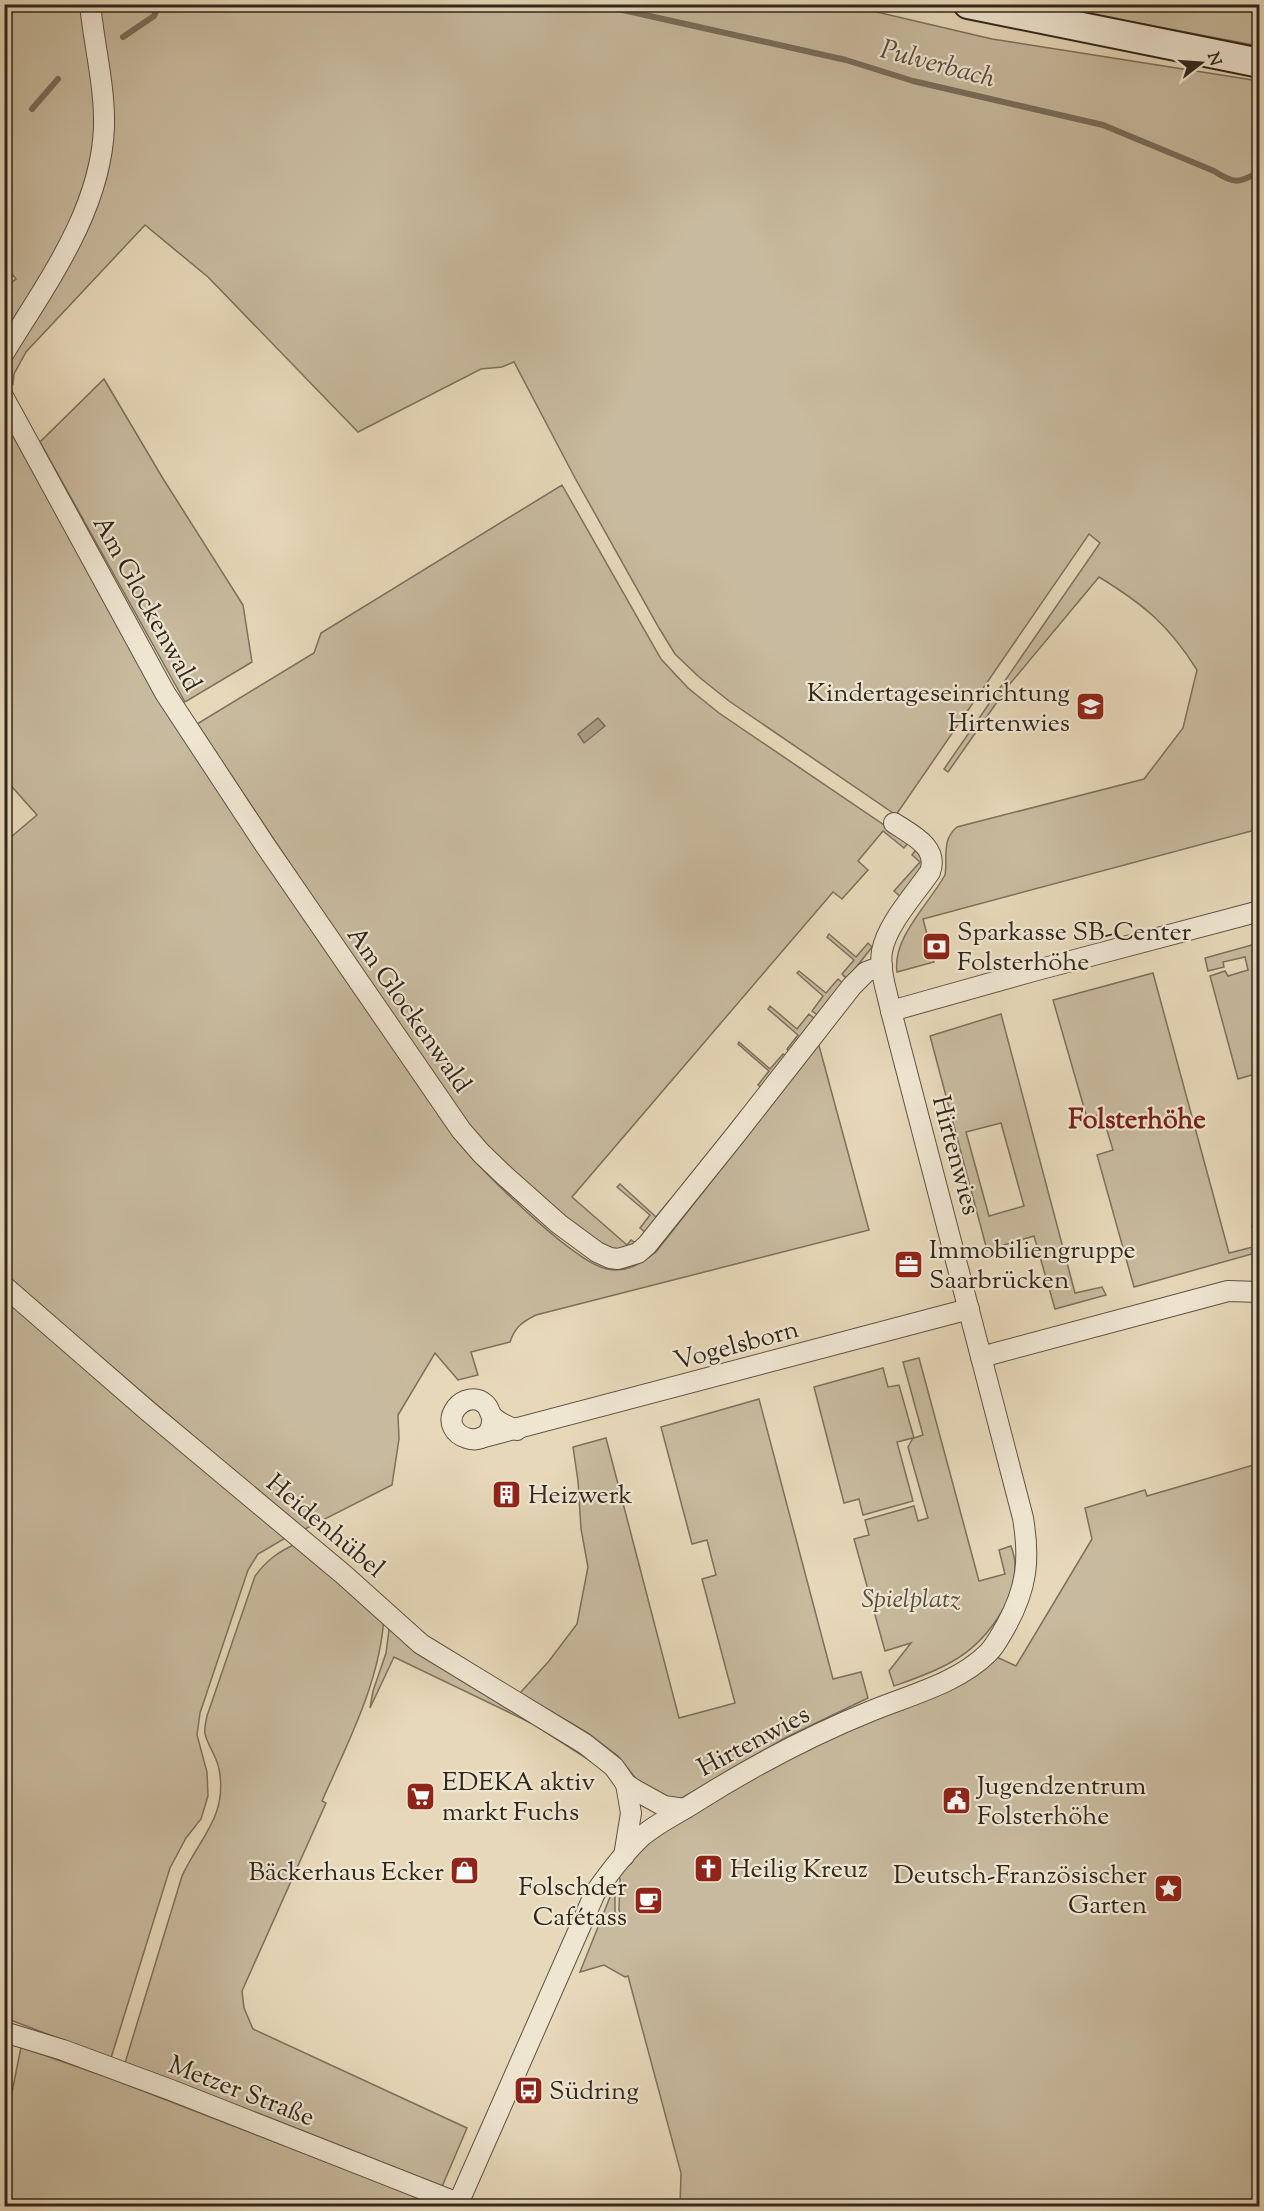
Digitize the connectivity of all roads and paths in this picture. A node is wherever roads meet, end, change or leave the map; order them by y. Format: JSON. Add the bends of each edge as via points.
{"nodes":[{"id":1,"x":968,"y":4,"type":"edge"},
{"id":2,"x":90,"y":5,"type":"edge"},
{"id":3,"x":1260,"y":63,"type":"edge"},
{"id":4,"x":4,"y":353,"type":"edge"},
{"id":5,"x":4,"y":398,"type":"edge"},
{"id":6,"x":894,"y":823,"type":"dead end"},
{"id":7,"x":1260,"y":911,"type":"edge"},
{"id":8,"x":882,"y":966,"type":"junction"},
{"id":9,"x":891,"y":1011,"type":"junction"},
{"id":10,"x":4,"y":1286,"type":"edge"},
{"id":11,"x":1260,"y":1292,"type":"edge"},
{"id":12,"x":969,"y":1309,"type":"junction"},
{"id":13,"x":981,"y":1357,"type":"junction"},
{"id":14,"x":492,"y":1416,"type":"junction"},
{"id":15,"x":517,"y":1430,"type":"junction"},
{"id":16,"x":480,"y":1438,"type":"junction"},
{"id":17,"x":626,"y":1784,"type":"junction"},
{"id":18,"x":684,"y":1809,"type":"junction"},
{"id":19,"x":624,"y":1856,"type":"junction"},
{"id":20,"x":4,"y":2032,"type":"edge"},
{"id":21,"x":457,"y":2205,"type":"edge"}],
"edges":[{"from":1,"to":3,"type":"main road"},
{"from":2,"to":4,"type":"street","via":[[103,98],[103,144],[97,171],[76,233]]},
{"from":5,"to":8,"type":"street","name":"Am Glockenwald","via":[[165,693],[444,1107],[505,1176],[597,1252],[618,1259],[638,1253],[647,1245],[852,986],[866,972]]},
{"from":6,"to":8,"type":"street","via":[[926,847],[933,864],[890,930],[882,951]]},
{"from":7,"to":9,"type":"street"},
{"from":8,"to":9,"type":"street","name":"Hirtenwies"},
{"from":9,"to":12,"type":"street","name":"Hirtenwies"},
{"from":10,"to":17,"type":"street","name":"Heidenhübel","via":[[421,1644],[585,1744],[614,1767]]},
{"from":11,"to":13,"type":"street","via":[[1228,1291]]},
{"from":12,"to":13,"type":"street","name":"Hirtenwies"},
{"from":12,"to":15,"type":"street","name":"Vogelsborn"},
{"from":13,"to":18,"type":"street","name":"Hirtenwies","via":[[1027,1545],[1026,1578],[998,1640],[988,1653],[960,1674],[758,1764]]},
{"from":14,"to":15,"type":"street"},
{"from":14,"to":16,"type":"street","via":[[492,1426]]},
{"from":14,"to":16,"type":"street","via":[[485,1404],[475,1400],[467,1400],[455,1409],[453,1423],[459,1435]]},
{"from":15,"to":16,"type":"street","name":"Vogelsborn"},
{"from":17,"to":18,"type":"street","name":"Heidenhübel","via":[[664,1806]]},
{"from":17,"to":19,"type":"street","via":[[631,1813]]},
{"from":18,"to":19,"type":"street","name":"Hirtenwies","via":[[642,1837]]},
{"from":19,"to":21,"type":"street","name":"Hirtenwies","via":[[595,1893]]},
{"from":20,"to":21,"type":"street","name":"Metzer Straße","via":[[171,2090]]}]}
